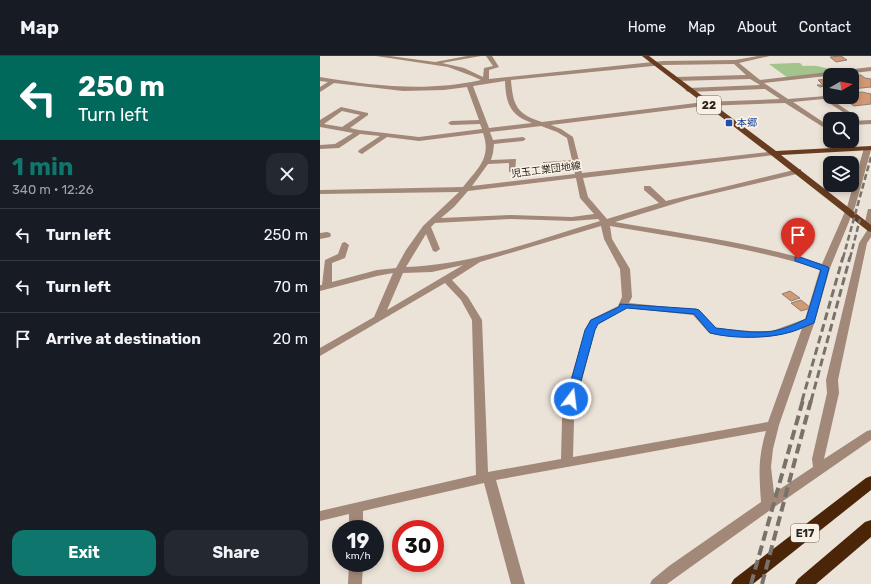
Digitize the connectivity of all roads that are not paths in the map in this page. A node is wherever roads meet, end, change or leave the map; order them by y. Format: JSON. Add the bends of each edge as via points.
{"nodes":[{"id":1,"x":379,"y":56,"type":"edge"},
{"id":2,"x":402,"y":56,"type":"edge"},
{"id":3,"x":478,"y":56,"type":"edge"},
{"id":4,"x":489,"y":56,"type":"edge"},
{"id":5,"x":644,"y":56,"type":"edge"},
{"id":6,"x":741,"y":56,"type":"edge"},
{"id":7,"x":767,"y":56,"type":"edge"},
{"id":8,"x":393,"y":59,"type":"junction"},
{"id":9,"x":444,"y":59,"type":"edge"},
{"id":10,"x":746,"y":60,"type":"junction"},
{"id":11,"x":735,"y":62,"type":"junction"},
{"id":12,"x":430,"y":64,"type":"junction"},
{"id":13,"x":655,"y":64,"type":"junction"},
{"id":14,"x":871,"y":69,"type":"edge"},
{"id":15,"x":752,"y":77,"type":"junction"},
{"id":16,"x":320,"y":79,"type":"edge"},
{"id":17,"x":675,"y":79,"type":"junction"},
{"id":18,"x":508,"y":80,"type":"junction"},
{"id":19,"x":333,"y":81,"type":"junction"},
{"id":20,"x":486,"y":81,"type":"junction"},
{"id":21,"x":760,"y":82,"type":"junction"},
{"id":22,"x":470,"y":86,"type":"junction"},
{"id":23,"x":767,"y":87,"type":"junction"},
{"id":24,"x":320,"y":90,"type":"edge"},
{"id":25,"x":688,"y":90,"type":"junction"},
{"id":26,"x":787,"y":101,"type":"junction"},
{"id":27,"x":709,"y":105,"type":"junction"},
{"id":28,"x":842,"y":112,"type":"edge"},
{"id":29,"x":859,"y":121,"type":"edge"},
{"id":30,"x":482,"y":122,"type":"junction"},
{"id":31,"x":871,"y":122,"type":"edge"},
{"id":32,"x":451,"y":123,"type":"dead end"},
{"id":33,"x":320,"y":124,"type":"edge"},
{"id":34,"x":542,"y":124,"type":"junction"},
{"id":35,"x":823,"y":125,"type":"edge"},
{"id":36,"x":344,"y":129,"type":"junction"},
{"id":37,"x":485,"y":130,"type":"junction"},
{"id":38,"x":359,"y":132,"type":"junction"},
{"id":39,"x":385,"y":136,"type":"junction"},
{"id":40,"x":523,"y":139,"type":"dead end"},
{"id":41,"x":490,"y":142,"type":"junction"},
{"id":42,"x":869,"y":148,"type":"edge"},
{"id":43,"x":321,"y":149,"type":"edge"},
{"id":44,"x":362,"y":152,"type":"dead end"},
{"id":45,"x":774,"y":153,"type":"junction"},
{"id":46,"x":486,"y":162,"type":"junction"},
{"id":47,"x":576,"y":162,"type":"junction"},
{"id":48,"x":546,"y":164,"type":"dead end"},
{"id":49,"x":512,"y":170,"type":"dead end"},
{"id":50,"x":798,"y":171,"type":"junction"},
{"id":51,"x":579,"y":176,"type":"junction"},
{"id":52,"x":647,"y":188,"type":"dead end"},
{"id":53,"x":465,"y":189,"type":"junction"},
{"id":54,"x":320,"y":192,"type":"edge"},
{"id":55,"x":665,"y":204,"type":"junction"},
{"id":56,"x":848,"y":211,"type":"junction"},
{"id":57,"x":871,"y":211,"type":"edge"},
{"id":58,"x":602,"y":219,"type":"junction"},
{"id":59,"x":430,"y":224,"type":"junction"},
{"id":60,"x":870,"y":228,"type":"edge"},
{"id":61,"x":346,"y":245,"type":"dead end"},
{"id":62,"x":436,"y":249,"type":"dead end"},
{"id":63,"x":481,"y":259,"type":"junction"},
{"id":64,"x":825,"y":268,"type":"junction"},
{"id":65,"x":398,"y":270,"type":"junction"},
{"id":66,"x":447,"y":280,"type":"junction"},
{"id":67,"x":323,"y":287,"type":"edge"},
{"id":68,"x":624,"y":305,"type":"junction"},
{"id":69,"x":378,"y":319,"type":"junction"},
{"id":70,"x":810,"y":321,"type":"junction"},
{"id":71,"x":320,"y":353,"type":"edge"},
{"id":72,"x":774,"y":425,"type":"junction"},
{"id":73,"x":871,"y":434,"type":"edge"},
{"id":74,"x":568,"y":462,"type":"junction"},
{"id":75,"x":820,"y":468,"type":"junction"},
{"id":76,"x":485,"y":478,"type":"junction"},
{"id":77,"x":871,"y":482,"type":"edge"},
{"id":78,"x":768,"y":504,"type":"junction"},
{"id":79,"x":356,"y":508,"type":"junction"},
{"id":80,"x":320,"y":516,"type":"edge"},
{"id":81,"x":356,"y":520,"type":"edge"},
{"id":82,"x":871,"y":527,"type":"edge"},
{"id":83,"x":356,"y":572,"type":"edge"},
{"id":84,"x":355,"y":584,"type":"edge"},
{"id":85,"x":518,"y":584,"type":"edge"},
{"id":86,"x":658,"y":584,"type":"edge"},
{"id":87,"x":740,"y":584,"type":"edge"},
{"id":88,"x":804,"y":584,"type":"edge"}],
"edges":[{"from":1,"to":8,"type":"street"},
{"from":2,"to":8,"type":"street"},
{"from":3,"to":9,"type":"street"},
{"from":4,"to":20,"type":"street","via":[[496,67],[486,69]]},
{"from":5,"to":13,"type":"main road","number":"22"},
{"from":6,"to":10,"type":"street"},
{"from":7,"to":10,"type":"street"},
{"from":8,"to":12,"type":"street"},
{"from":9,"to":12,"type":"street"},
{"from":10,"to":11,"type":"street"},
{"from":11,"to":13,"type":"street"},
{"from":11,"to":15,"type":"street"},
{"from":12,"to":20,"type":"street","via":[[461,69]]},
{"from":13,"to":17,"type":"main road","number":"22"},
{"from":13,"to":18,"type":"street"},
{"from":14,"to":21,"type":"street"},
{"from":15,"to":17,"type":"street"},
{"from":15,"to":21,"type":"street"},
{"from":16,"to":19,"type":"street"},
{"from":17,"to":25,"type":"main road","number":"22"},
{"from":18,"to":20,"type":"street"},
{"from":18,"to":34,"type":"street","via":[[508,95],[512,108],[526,118]]},
{"from":19,"to":22,"type":"street","via":[[375,88]]},
{"from":19,"to":24,"type":"street"},
{"from":20,"to":22,"type":"street"},
{"from":21,"to":23,"type":"street"},
{"from":22,"to":30,"type":"street"},
{"from":23,"to":25,"type":"street"},
{"from":23,"to":26,"type":"street"},
{"from":25,"to":27,"type":"main road","number":"22"},
{"from":26,"to":27,"type":"street"},
{"from":26,"to":28,"type":"street","via":[[824,98]]},
{"from":26,"to":35,"type":"street"},
{"from":27,"to":34,"type":"street"},
{"from":27,"to":45,"type":"main road","number":"22"},
{"from":29,"to":31,"type":"street"},
{"from":30,"to":32,"type":"street"},
{"from":30,"to":37,"type":"street"},
{"from":33,"to":36,"type":"street"},
{"from":33,"to":36,"type":"street","via":[[341,109],[366,114]]},
{"from":34,"to":37,"type":"street"},
{"from":34,"to":47,"type":"street","via":[[570,137]]},
{"from":36,"to":38,"type":"street"},
{"from":37,"to":39,"type":"street","via":[[419,139]]},
{"from":37,"to":41,"type":"street"},
{"from":38,"to":39,"type":"street"},
{"from":38,"to":43,"type":"street","via":[[342,145]]},
{"from":39,"to":44,"type":"street"},
{"from":40,"to":41,"type":"street"},
{"from":41,"to":46,"type":"street","via":[[491,150]]},
{"from":42,"to":45,"type":"main road"},
{"from":42,"to":56,"type":"street"},
{"from":45,"to":50,"type":"main road"},
{"from":45,"to":51,"type":"street","name":"児玉工業団地線"},
{"from":46,"to":49,"type":"street","via":[[513,161]]},
{"from":46,"to":53,"type":"street"},
{"from":47,"to":48,"type":"street"},
{"from":47,"to":51,"type":"street"},
{"from":50,"to":55,"type":"street"},
{"from":50,"to":56,"type":"main road"},
{"from":51,"to":53,"type":"street","name":"児玉工業団地線"},
{"from":51,"to":58,"type":"street","via":[[584,198]]},
{"from":52,"to":55,"type":"street"},
{"from":53,"to":54,"type":"street","name":"児玉工業団地線","via":[[417,192]]},
{"from":53,"to":59,"type":"street"},
{"from":55,"to":58,"type":"street"},
{"from":56,"to":60,"type":"main road"},
{"from":56,"to":64,"type":"street"},
{"from":57,"to":60,"type":"street"},
{"from":58,"to":59,"type":"street","via":[[512,217]]},
{"from":58,"to":63,"type":"street"},
{"from":58,"to":64,"type":"street","via":[[758,249]]},
{"from":58,"to":68,"type":"street","via":[[608,239],[625,269],[627,296]]},
{"from":59,"to":62,"type":"street"},
{"from":59,"to":65,"type":"street"},
{"from":60,"to":75,"type":"street","via":[[863,243],[832,380],[833,393],[818,458]]},
{"from":61,"to":67,"type":"street","via":[[342,256],[328,262]]},
{"from":63,"to":65,"type":"street","via":[[432,269]]},
{"from":63,"to":66,"type":"street"},
{"from":64,"to":70,"type":"street"},
{"from":65,"to":67,"type":"street"},
{"from":65,"to":69,"type":"street"},
{"from":66,"to":69,"type":"street"},
{"from":66,"to":76,"type":"street","via":[[465,298],[477,320]]},
{"from":68,"to":70,"type":"street","via":[[696,312],[713,331],[743,334],[772,334]]},
{"from":68,"to":74,"type":"street","via":[[594,322],[590,330],[571,399]]},
{"from":69,"to":71,"type":"street"},
{"from":70,"to":72,"type":"street"},
{"from":72,"to":74,"type":"street"},
{"from":72,"to":78,"type":"street","via":[[765,467]]},
{"from":73,"to":75,"type":"street"},
{"from":74,"to":76,"type":"street"},
{"from":75,"to":78,"type":"street"},
{"from":76,"to":79,"type":"street"},
{"from":76,"to":85,"type":"street"},
{"from":77,"to":87,"type":"highway","number":"E17"},
{"from":78,"to":86,"type":"street"},
{"from":79,"to":80,"type":"street"},
{"from":79,"to":81,"type":"street"},
{"from":82,"to":88,"type":"highway"},
{"from":83,"to":84,"type":"street"}]}
